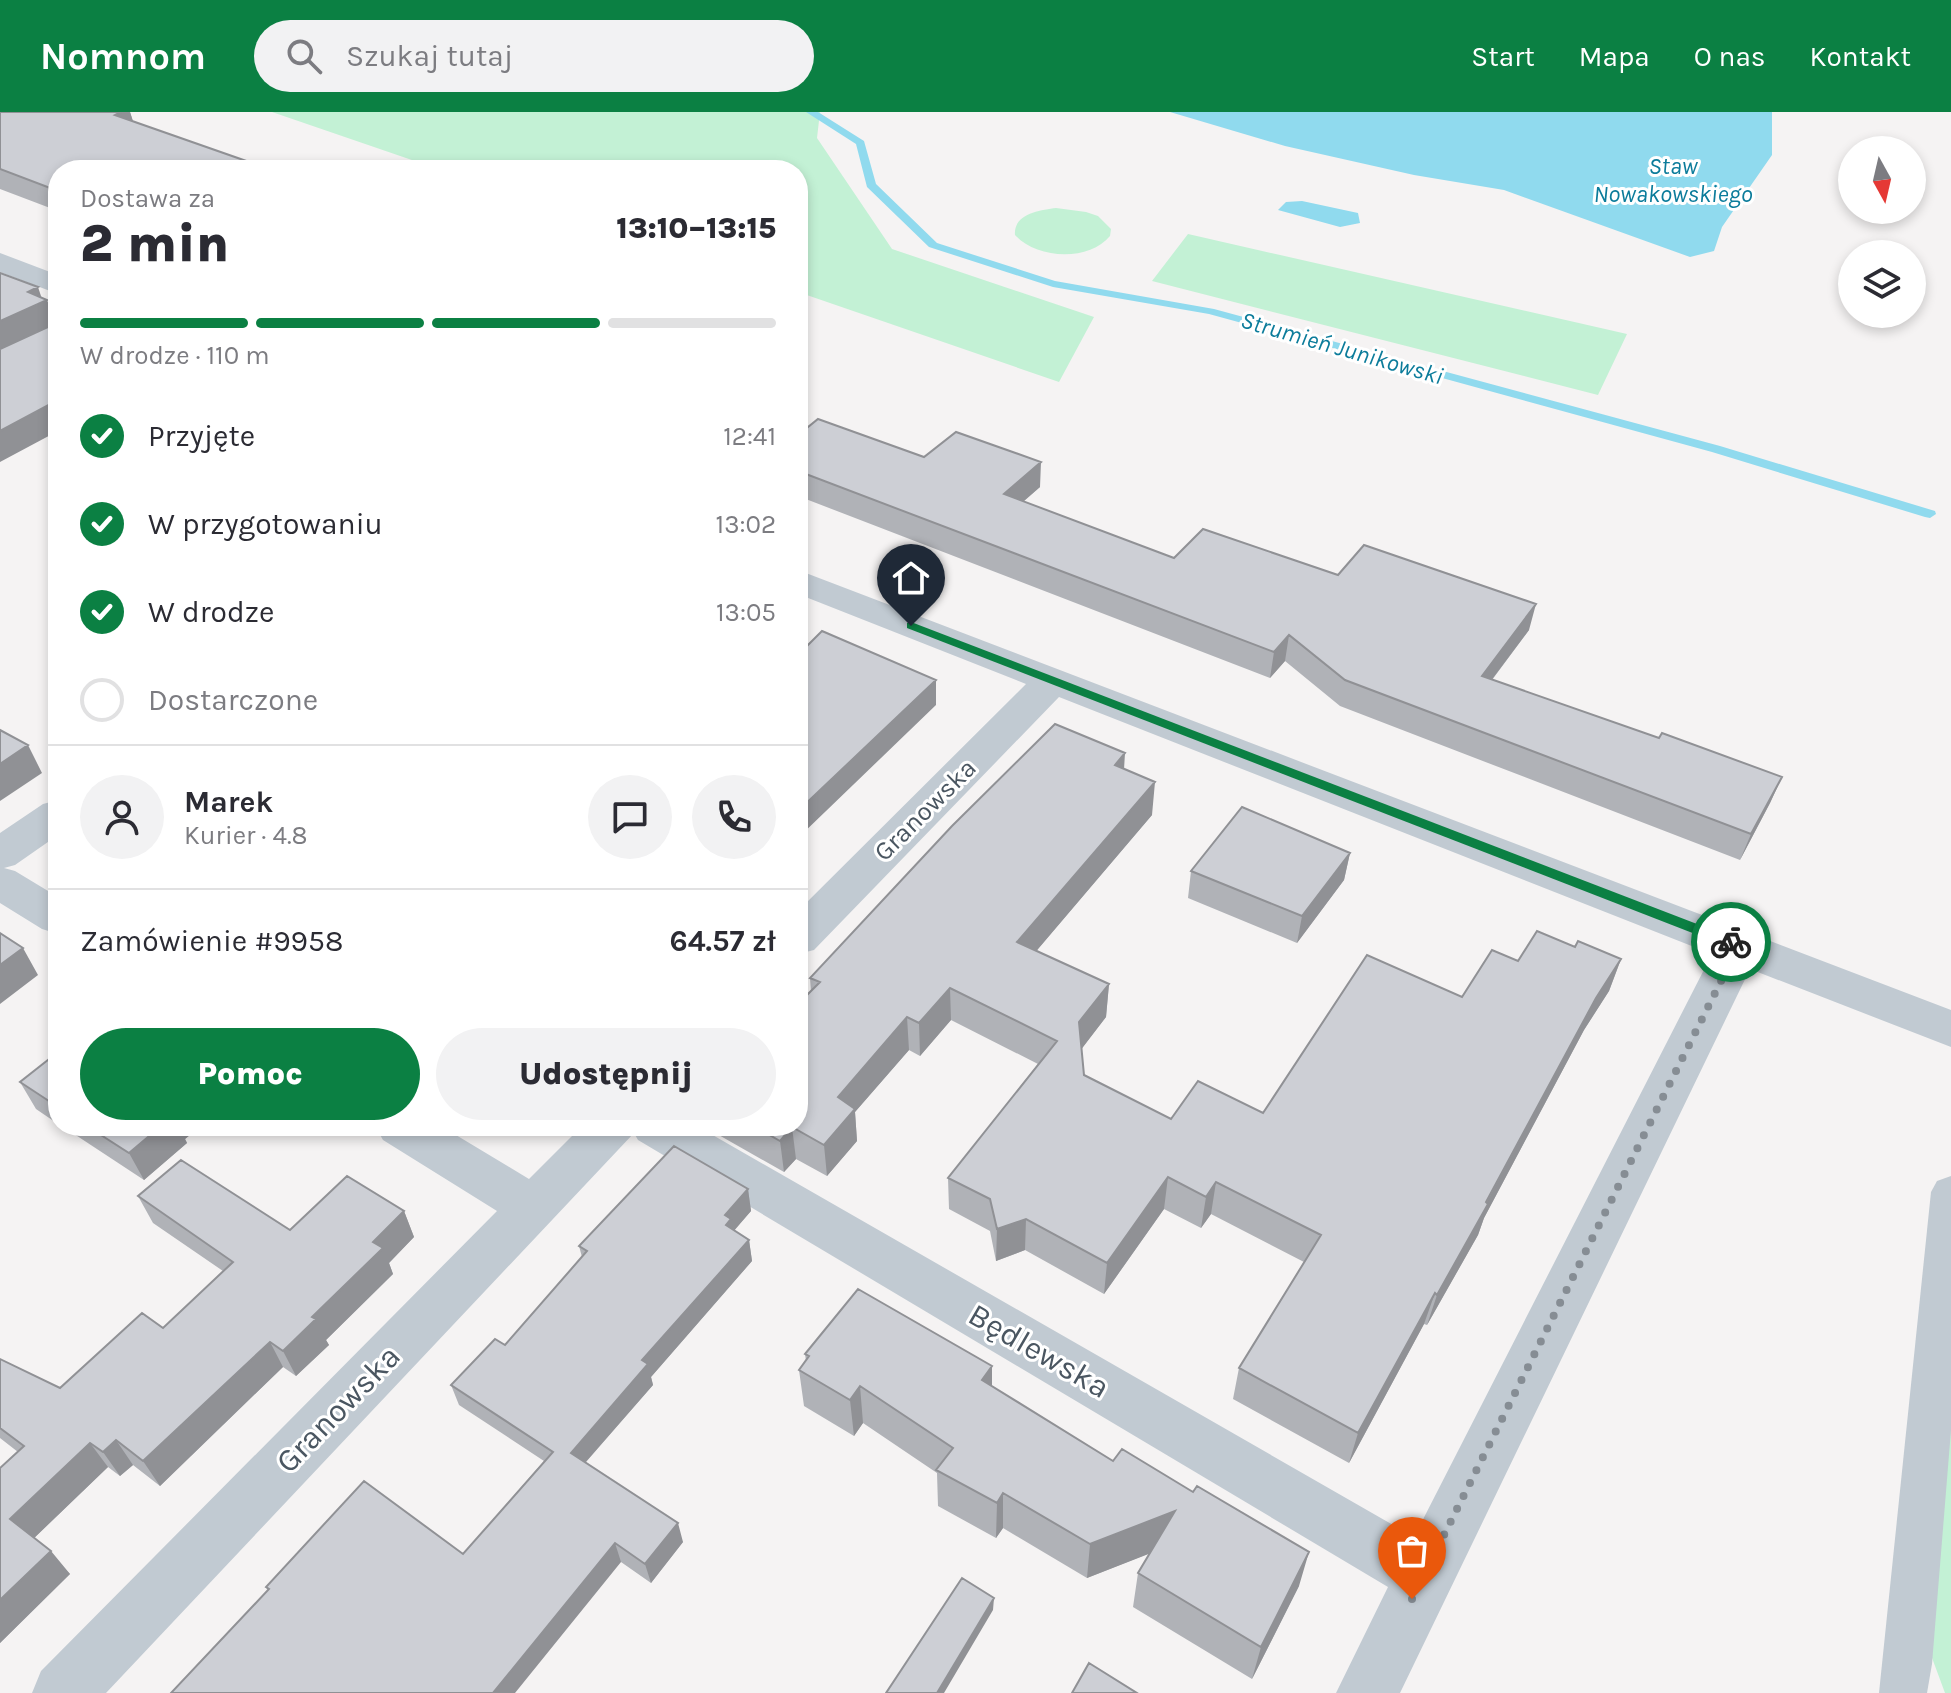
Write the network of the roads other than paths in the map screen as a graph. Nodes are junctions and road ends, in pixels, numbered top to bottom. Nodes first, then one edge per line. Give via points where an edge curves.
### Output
1 (0, 262) edge
2 (48, 281) edge
3 (808, 585) edge
4 (1052, 681) junction
5 (48, 821) edge
6 (0, 854) edge
7 (0, 882) edge
8 (48, 912) edge
9 (808, 928) edge
10 (1739, 945) junction
11 (1951, 1029) edge
12 (416, 1136) edge
13 (603, 1136) edge
14 (672, 1136) edge
15 (1951, 1192) edge
16 (533, 1207) junction
17 (1424, 1575) junction
18 (63, 1693) edge
19 (1367, 1693) edge
20 (1903, 1693) edge

1 - 2 street
3 - 4 street
4 - 9 street, Granowska
4 - 10 street
5 - 6 street
7 - 8 street
10 - 11 street
10 - 17 street
12 - 16 street
13 - 16 street, Granowska
14 - 17 street, Będlewska
15 - 20 lane
16 - 18 street, Granowska
17 - 19 street

